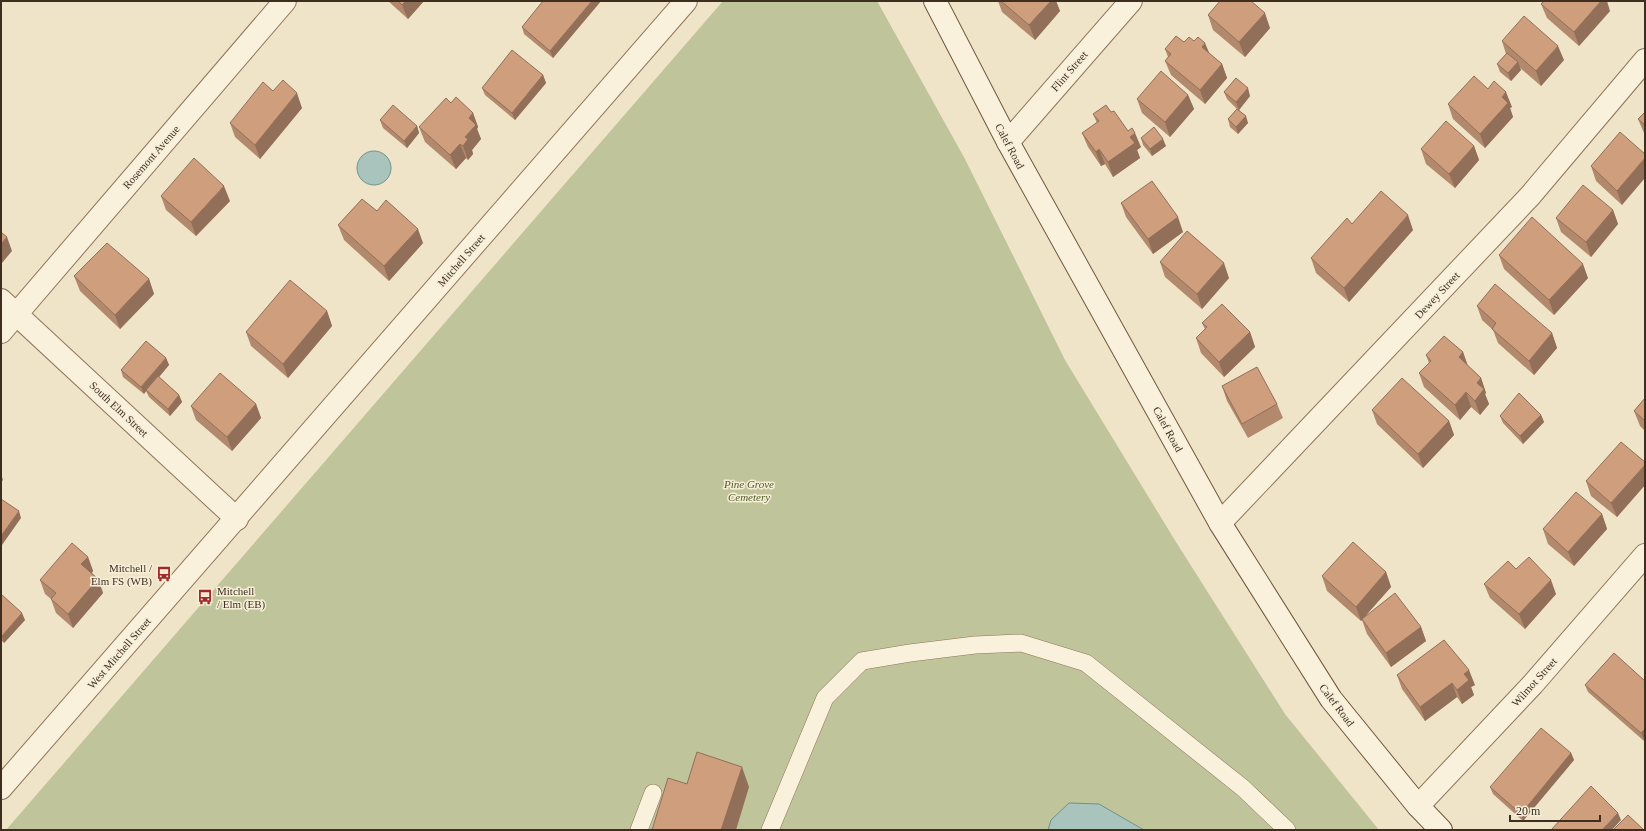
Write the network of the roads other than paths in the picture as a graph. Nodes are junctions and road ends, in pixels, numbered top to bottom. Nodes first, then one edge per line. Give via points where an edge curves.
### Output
1 (285, 1) edge
2 (686, 1) edge
3 (935, 1) edge
4 (1130, 1) edge
5 (1645, 60) edge
6 (1008, 142) junction
7 (9, 307) edge
8 (1, 332) edge
9 (237, 519) junction
10 (1220, 523) junction
11 (1645, 555) edge
12 (1, 788) edge
13 (653, 793) dead end
14 (1418, 806) junction
15 (639, 830) edge
16 (770, 830) edge
17 (1287, 830) edge
18 (1441, 830) edge

1 - 7 street, Rosemont Avenue
2 - 9 street, Mitchell Street
3 - 6 street, Calef Road
4 - 6 street, Flint Street
5 - 10 street, Dewey Street via 1530,196
6 - 10 street, Calef Road
7 - 8 street, Rosemont Avenue
7 - 9 street, South Elm Street
9 - 12 street, West Mitchell Street
10 - 14 street, Calef Road via 1331,699
11 - 14 street, Wilmot Street via 1533,684
13 - 15 lane
14 - 18 street, Calef Road
16 - 17 lane via 825,698 862,661 975,645 1020,643 1086,663 1243,788

